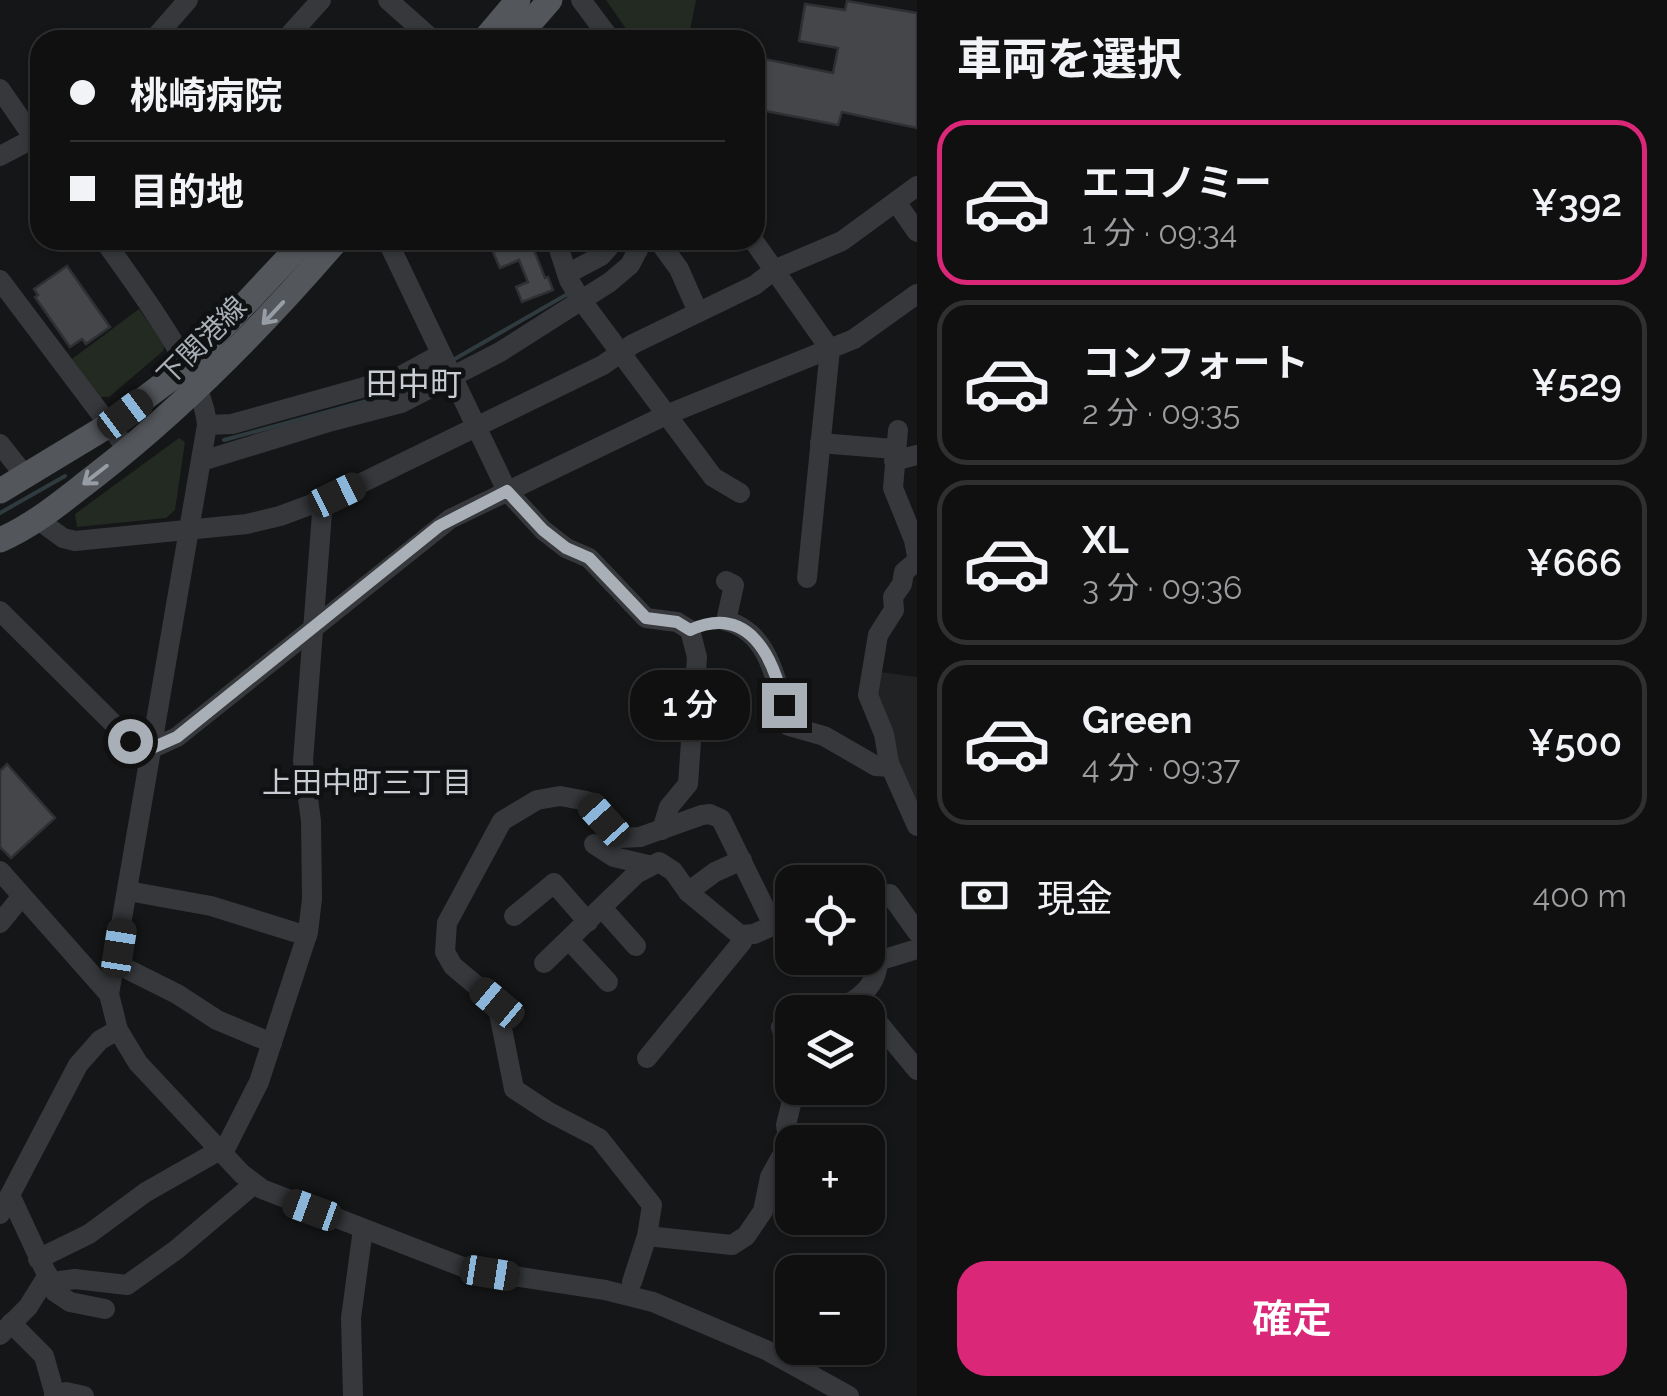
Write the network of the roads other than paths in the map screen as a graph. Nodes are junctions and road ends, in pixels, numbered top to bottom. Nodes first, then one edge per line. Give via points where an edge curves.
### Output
1 (188, 0) edge
2 (320, 0) edge
3 (388, 0) edge
4 (550, 0) edge
5 (581, 0) edge
6 (510, 3) edge
7 (162, 30) edge
8 (294, 30) edge
9 (422, 30) edge
10 (491, 30) edge
11 (524, 30) edge
12 (603, 30) edge
13 (0, 89) edge
14 (30, 129) edge
15 (30, 143) edge
16 (0, 156) edge
17 (917, 186) edge
18 (896, 202) junction
19 (917, 232) edge
20 (111, 250) edge
21 (297, 250) edge
22 (328, 250) edge
23 (392, 250) edge
24 (560, 250) edge
25 (606, 250) edge
26 (637, 250) edge
27 (665, 250) edge
28 (760, 250) edge
29 (774, 270) junction
30 (0, 280) edge
31 (574, 288) junction
32 (917, 294) edge
33 (698, 312) junction
34 (830, 349) junction
35 (620, 352) junction
36 (447, 366) junction
37 (191, 379) junction
38 (666, 415) junction
39 (109, 425) junction
40 (207, 426) junction
41 (476, 427) junction
42 (820, 443) junction
43 (0, 444) edge
44 (896, 447) junction
45 (128, 450) junction
46 (917, 455) edge
47 (202, 461) junction
48 (26, 477) junction
49 (0, 491) edge
50 (507, 491) junction
51 (740, 493) dead end
52 (319, 502) junction
53 (37, 519) junction
54 (191, 530) junction
55 (0, 540) edge
56 (917, 559) edge
57 (806, 578) dead end
58 (726, 581) dead end
59 (3, 620) edge
60 (726, 621) junction
61 (314, 628) junction
62 (690, 630) junction
63 (152, 748) junction
64 (890, 767) junction
65 (917, 826) edge
66 (662, 830) junction
67 (594, 844) dead end
68 (742, 860) junction
69 (648, 865) junction
70 (0, 871) edge
71 (128, 890) junction
72 (688, 892) junction
73 (890, 894) dead end
74 (22, 896) junction
75 (775, 909) edge
76 (514, 916) dead end
77 (596, 916) junction
78 (0, 922) edge
79 (775, 924) edge
80 (917, 932) edge
81 (744, 935) junction
82 (307, 936) junction
83 (569, 940) junction
84 (636, 946) dead end
85 (917, 949) edge
86 (885, 953) edge
87 (544, 963) dead end
88 (129, 970) dead end
89 (876, 975) edge
90 (608, 982) dead end
91 (110, 994) junction
92 (860, 995) edge
93 (118, 1030) junction
94 (885, 1031) edge
95 (272, 1043) junction
96 (647, 1058) dead end
97 (917, 1070) edge
98 (791, 1105) edge
99 (222, 1152) junction
100 (254, 1184) junction
101 (10, 1195) junction
102 (0, 1214) edge
103 (363, 1229) junction
104 (647, 1236) junction
105 (46, 1272) junction
106 (632, 1282) dead end
107 (106, 1309) dead end
108 (6, 1329) edge
109 (54, 1396) edge
110 (84, 1396) edge
111 (353, 1396) edge
112 (850, 1396) edge

1 - 7 street
2 - 8 street
3 - 9 street
4 - 11 main road
5 - 12 street
6 - 10 main road
13 - 14 street
15 - 16 street
17 - 18 street
18 - 19 street
18 - 29 street via 842,240
20 - 37 street
21 - 37 main road, 下関港線
22 -> 37 main road, 下関港線 via 273,314
23 - 36 street
24 - 31 street
25 - 31 street
26 - 31 street via 626,270
27 - 33 street
28 - 29 street
29 - 33 street
29 - 34 street
30 - 39 street
31 - 35 street
31 - 36 street
32 - 34 street via 862,335
33 - 35 street
34 - 38 street
34 - 42 street
35 - 38 street
35 - 41 street
36 - 40 street
36 - 41 street
36 - 47 street via 401,403
37 - 39 main road, 下関港線
37 - 40 street
37 - 45 main road, 下関港線
38 - 50 street
38 - 51 street via 712,477
39 - 45 street
39 - 48 main road, 下関港線
40 - 47 street
41 - 50 street
41 - 52 street
42 - 44 street
42 - 57 street
43 - 48 street
44 - 46 street
44 - 56 street via 893,488
45 -> 53 main road, 下関港線
47 - 54 street
48 - 49 main road, 下関港線
50 - 61 street via 439,526
50 - 62 street via 543,530 589,558 646,618
52 - 54 street via 247,524
52 - 61 street
53 - 54 street via 75,541
53 - 55 main road, 下関港線
54 - 63 street
56 - 64 street via 893,597 870,672 868,695
58 - 60 street via 734,584
59 - 63 street via 130,741
60 - 62 street
60 - 64 street via 746,630 766,656 789,726
61 - 63 street via 177,737
61 - 82 street via 303,761 311,840
62 - 66 street via 696,658 688,784 669,807
63 - 71 street
64 - 65 street
66 - 68 street via 710,814 721,820
66 - 104 street via 620,838 587,801 575,797 537,800 512,813 447,923 445,952 497,1003 514,1088 599,1138 652,1205
67 - 69 street
68 - 72 street
68 - 75 street
69 - 72 street via 666,865
69 - 77 street
70 - 74 street
71 - 82 street via 211,906
71 - 91 street
72 - 81 street
73 - 80 street
74 - 78 street
74 - 91 street
76 - 77 street via 554,883
77 - 83 street
77 - 84 street
79 - 81 street
81 - 96 street
82 - 95 street
83 - 87 street
83 - 90 street
85 - 86 street
88 - 95 street
89 - 92 street
91 - 93 street
93 - 99 street via 138,1062
93 - 101 street via 78,1064
94 - 97 street
95 - 99 street via 250,1106
98 - 104 street via 789,1143 770,1177 763,1212 746,1236 732,1245
99 - 100 street
99 - 105 street via 146,1192
100 - 103 street
100 - 105 street via 127,1286
101 - 102 street
101 - 105 street
103 - 111 street via 351,1318
103 - 112 street via 468,1270 653,1302 766,1350
104 - 106 street
105 - 107 street via 55,1292 70,1302
105 - 108 street via 28,1307
108 - 109 street via 44,1356
109 - 110 street

